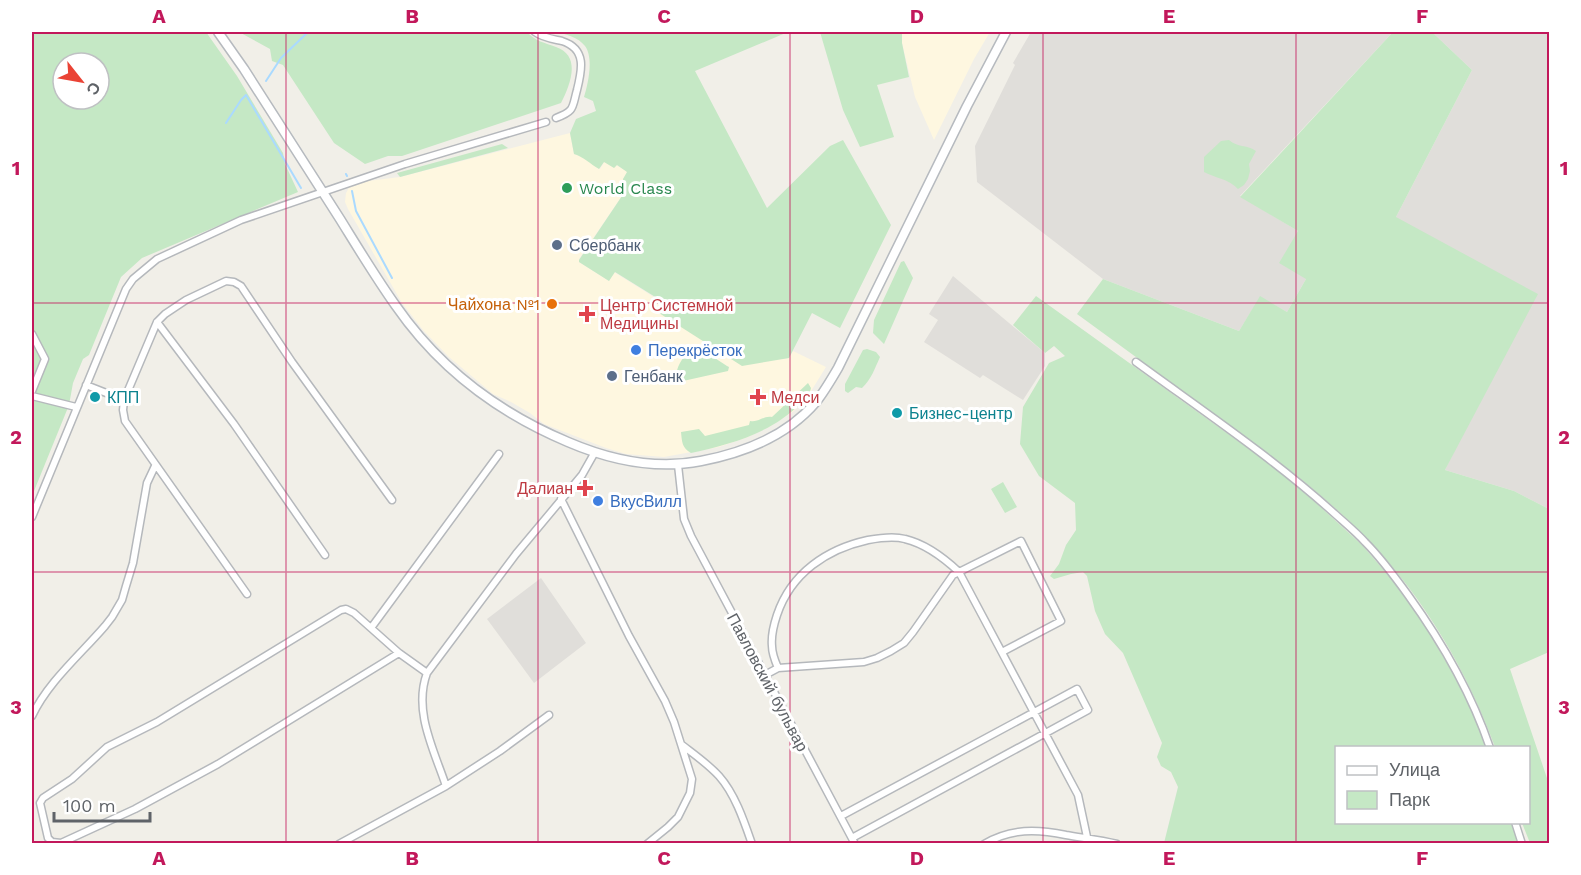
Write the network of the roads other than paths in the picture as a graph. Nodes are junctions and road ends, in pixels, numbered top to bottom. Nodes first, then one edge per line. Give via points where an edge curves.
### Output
1 (218, 32) edge
2 (535, 32) edge
3 (1006, 32) edge
4 (556, 118) dead end
5 (546, 122) dead end
6 (322, 192) junction
7 (157, 322) junction
8 (32, 334) edge
9 (1136, 362) dead end
10 (86, 385) junction
11 (32, 391) edge
12 (32, 396) edge
13 (124, 400) junction
14 (76, 407) junction
15 (595, 452) junction
16 (499, 454) dead end
17 (678, 465) junction
18 (155, 466) junction
19 (561, 499) junction
20 (392, 500) dead end
21 (32, 517) edge
22 (325, 555) dead end
23 (959, 572) junction
24 (247, 594) dead end
25 (371, 628) junction
26 (1002, 652) junction
27 (399, 653) junction
28 (778, 668) junction
29 (427, 673) junction
30 (765, 675) junction
31 (1034, 711) junction
32 (549, 715) dead end
33 (32, 716) edge
34 (1046, 733) junction
35 (682, 745) junction
36 (1490, 746) edge
37 (446, 786) junction
38 (841, 816) junction
39 (1516, 824) edge
40 (1086, 840) edge
41 (854, 841) edge
42 (339, 843) edge
43 (647, 843) edge
44 (752, 843) edge
45 (984, 843) edge
46 (1117, 843) edge
47 (1522, 843) edge

1 - 6 main road
2 - 4 street via 565,42 581,58 571,110
3 - 17 main road via 838,368 819,398 794,422 760,443 712,459
5 - 6 street
6 - 10 street via 241,220 157,259 126,289
6 - 15 main road via 396,307 433,351 503,409 544,432
7 - 13 street
7 - 20 street via 186,300 226,281 241,286
7 - 22 street
8 - 11 street via 45,359
9 - 36 street via 1272,460 1365,542 1425,618 1466,690
10 - 13 street
10 - 14 street
12 - 14 street
13 - 18 street via 125,421
14 - 21 street
15 - 17 main road via 640,463
15 - 19 street via 586,470
16 - 25 street
17 - 30 street, Павловский бульвар via 684,519 691,536
18 - 24 street
18 - 33 street via 147,483 133,563 122,600
19 - 29 street
19 - 35 street via 665,701
23 - 26 street
23 - 26 street via 1021,541 1061,621
23 - 28 street via 913,632 878,658
23 - 28 street via 922,544 902,538 851,544 815,562 791,586 781,604 772,645
25 - 27 street
25 - 27 street via 349,610 341,610 157,722 108,747 43,798 40,803 48,838 61,843 135,809 218,764
26 - 31 street
27 - 29 street
28 - 30 street
29 - 37 street via 421,704
30 - 38 street, Павловский бульвар
31 - 34 street
31 - 34 street via 1077,689 1088,710
31 - 38 street
32 - 37 street
34 - 40 street via 1078,795
34 - 41 street
35 - 43 street via 692,779 690,793 678,817
35 - 44 street via 721,778
37 - 42 street
38 - 41 street, Павловский бульвар
39 - 47 street
40 - 45 street via 1035,830
40 - 46 street

